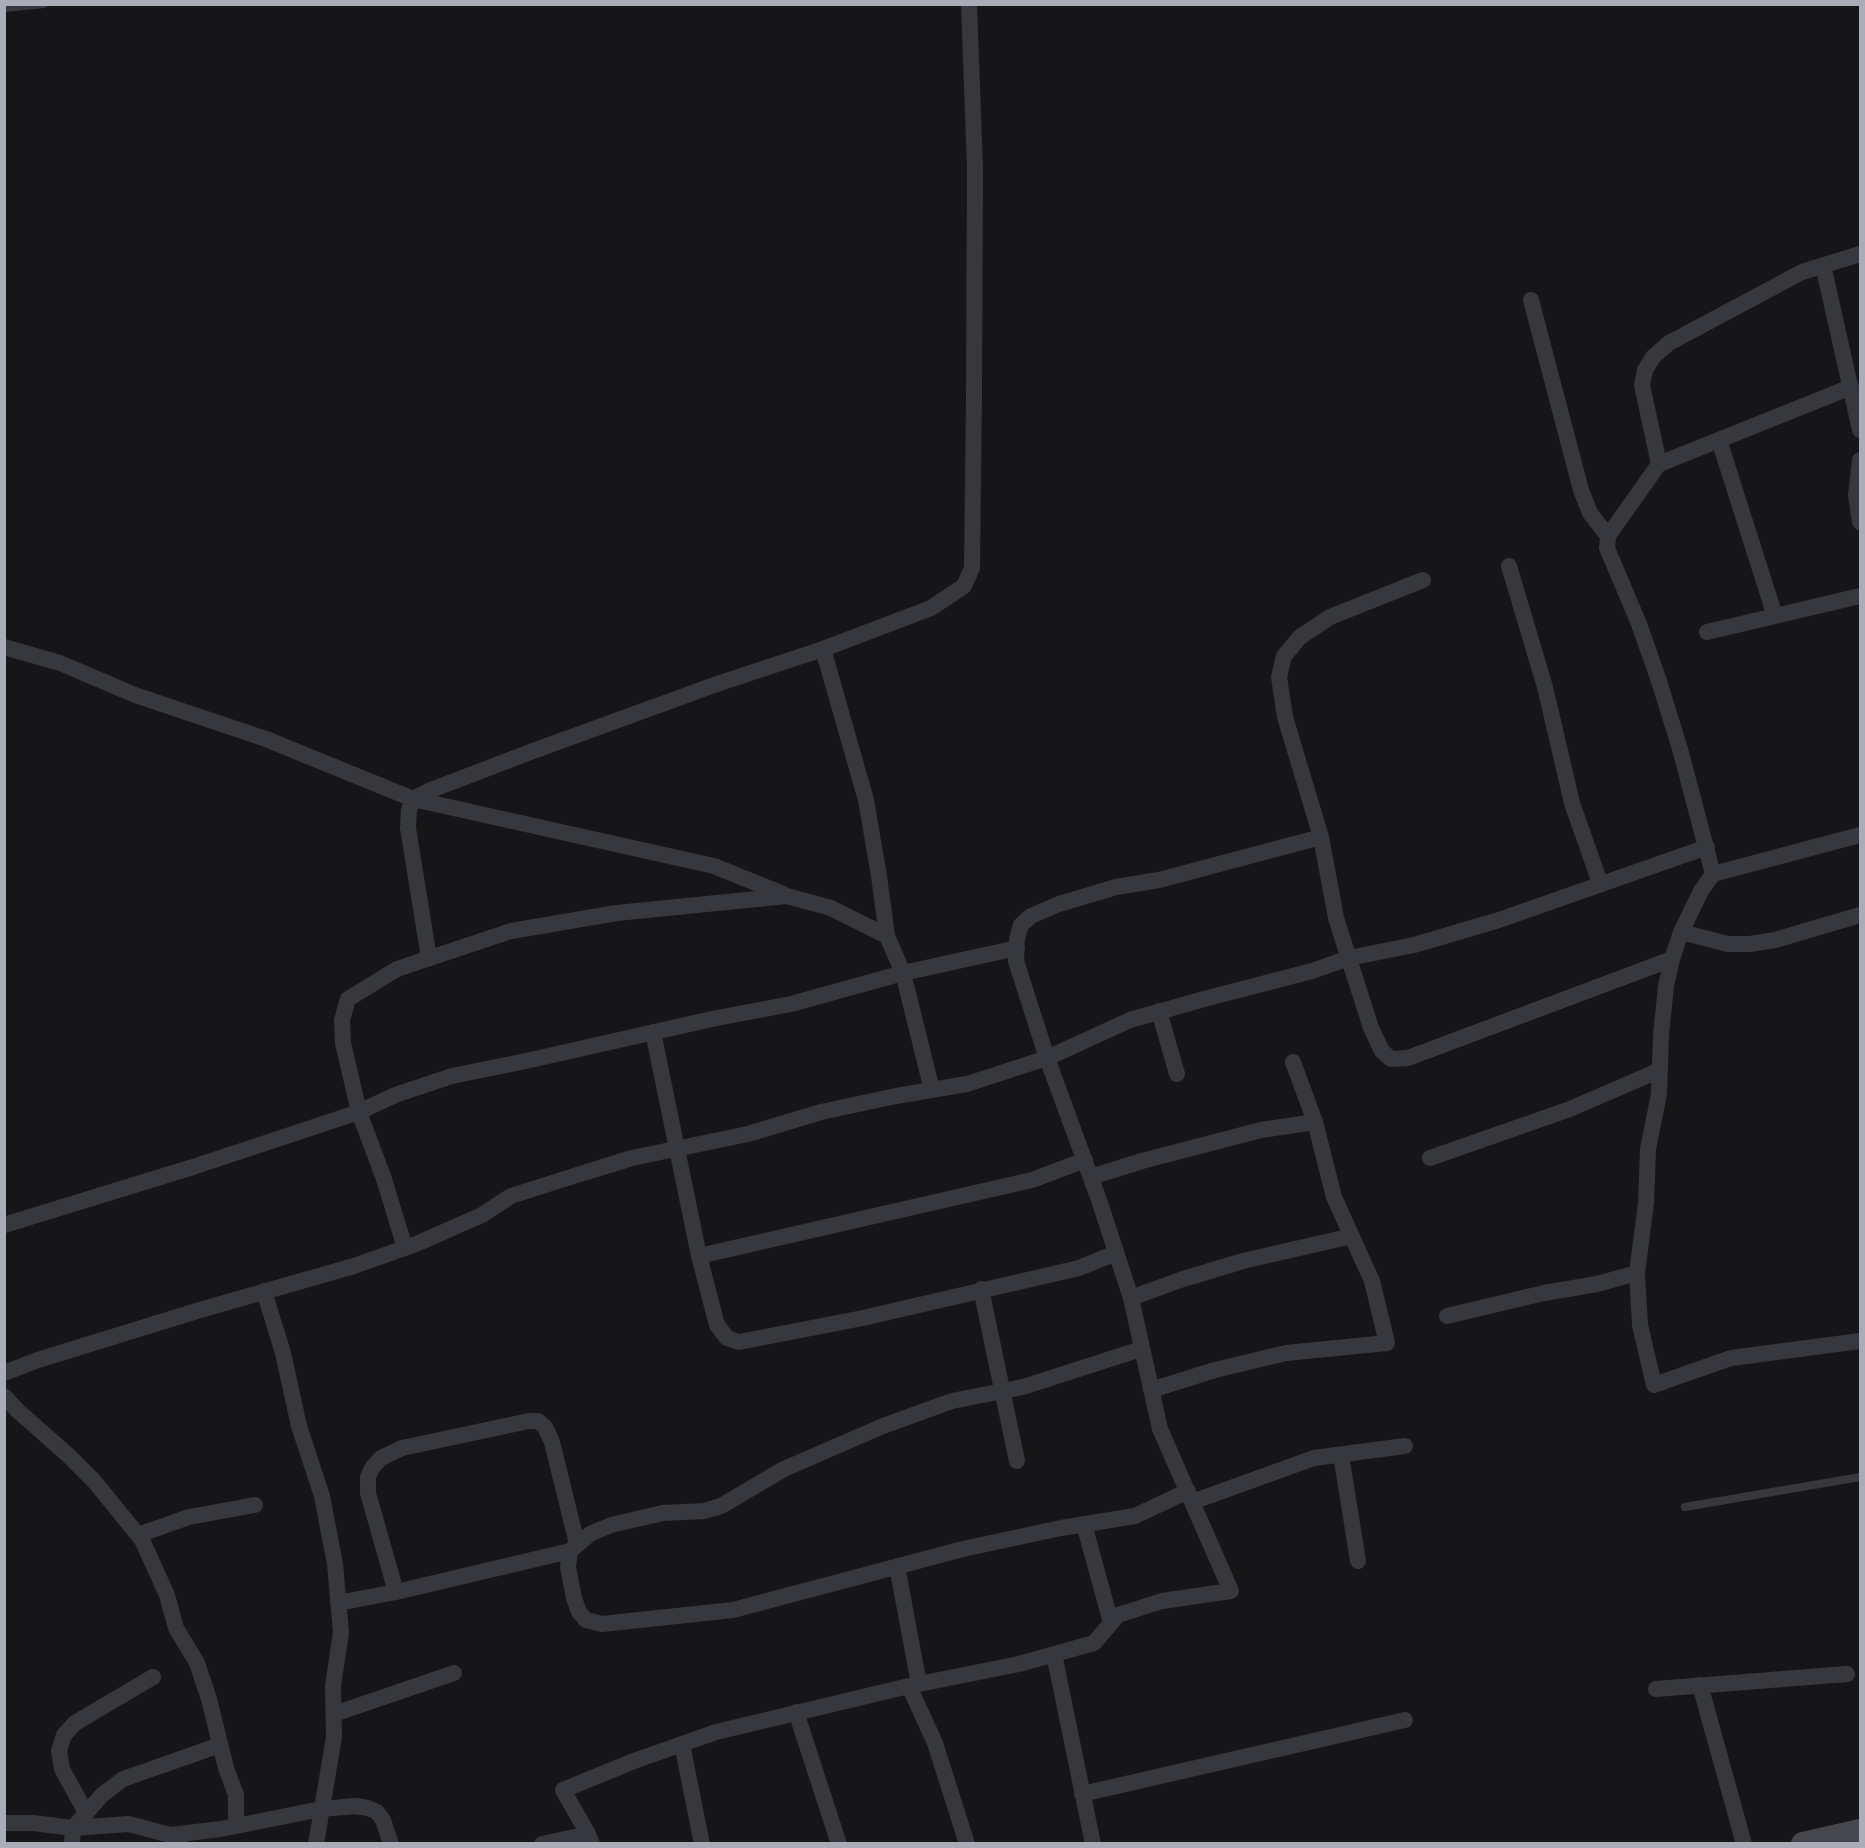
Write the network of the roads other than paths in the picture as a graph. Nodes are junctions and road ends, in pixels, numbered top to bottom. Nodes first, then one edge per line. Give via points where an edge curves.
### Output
1 (44, 4) edge
2 (969, 4) edge
3 (4, 8) edge
4 (1860, 254) edge
5 (1823, 265) junction
6 (1531, 300) dead end
7 (1851, 387) junction
8 (1860, 430) edge
9 (1719, 440) junction
10 (1860, 460) edge
11 (1659, 464) junction
12 (1860, 522) edge
13 (1608, 536) junction
14 (1509, 566) dead end
15 (1423, 580) dead end
16 (1860, 596) edge
17 (1775, 616) junction
18 (1707, 632) dead end
19 (4, 647) edge
20 (823, 649) junction
21 (413, 799) junction
22 (1860, 835) edge
23 (1321, 837) junction
24 (1707, 847) junction
25 (1713, 874) junction
26 (1600, 883) junction
27 (787, 896) junction
28 (1860, 915) edge
29 (1681, 932) junction
30 (887, 936) junction
31 (1017, 948) junction
32 (429, 958) junction
33 (1350, 958) junction
34 (1672, 959) junction
35 (903, 973) junction
36 (1160, 1011) junction
37 (653, 1032) junction
38 (1047, 1058) junction
39 (1293, 1062) dead end
40 (1660, 1070) junction
41 (1177, 1074) dead end
42 (932, 1089) junction
43 (359, 1112) junction
44 (1315, 1122) junction
45 (677, 1148) junction
46 (1430, 1158) dead end
47 (1085, 1160) junction
48 (1091, 1178) junction
49 (4, 1225) edge
50 (1352, 1236) junction
51 (405, 1248) junction
52 (1116, 1252) junction
53 (699, 1256) junction
54 (1636, 1273) junction
55 (981, 1289) junction
56 (264, 1291) junction
57 (1131, 1298) junction
58 (1447, 1316) dead end
59 (1860, 1341) edge
60 (1141, 1349) junction
61 (4, 1373) edge
62 (1151, 1390) junction
63 (1001, 1391) junction
64 (4, 1396) edge
65 (1405, 1446) dead end
66 (1341, 1455) junction
67 (1017, 1461) dead end
68 (1860, 1477) edge
69 (1190, 1497) junction
70 (255, 1505) dead end
71 (1685, 1507) dead end
72 (1084, 1524) junction
73 (138, 1535) junction
74 (574, 1548) junction
75 (1358, 1561) dead end
76 (897, 1566) junction
77 (396, 1592) junction
78 (338, 1603) junction
79 (1111, 1623) junction
80 (1054, 1654) junction
81 (454, 1673) dead end
82 (1847, 1674) dead end
83 (153, 1677) dead end
84 (914, 1685) junction
85 (1700, 1685) junction
86 (1656, 1689) dead end
87 (796, 1712) junction
88 (334, 1714) junction
89 (1405, 1720) dead end
90 (220, 1744) junction
91 (682, 1744) junction
92 (1082, 1794) junction
93 (321, 1809) junction
94 (86, 1813) junction
95 (4, 1823) edge
96 (236, 1826) junction
97 (1860, 1831) edge
98 (171, 1835) junction
99 (72, 1836) edge
100 (590, 1839) edge
101 (193, 1844) edge
102 (316, 1844) edge
103 (391, 1844) edge
104 (542, 1844) edge
105 (702, 1844) edge
106 (839, 1844) edge
107 (967, 1844) edge
108 (1093, 1844) edge
109 (1744, 1844) edge
110 (1803, 1844) edge

1 - 3 lane
2 - 20 street via 975,168 972,568 964,586 932,608
4 - 5 street
5 - 7 street
5 - 11 street via 1735,307 1669,343 1653,357 1642,385
6 - 13 street via 1581,490 1590,513
7 - 8 street
7 - 9 street
9 - 11 street
9 - 17 street
10 - 12 street via 1856,495
11 - 13 street
13 - 24 street via 1609,556 1659,681
14 - 26 street via 1545,687 1572,803
15 - 23 street via 1330,617 1300,637 1284,656 1279,677 1285,717
16 - 17 street
17 - 18 street
19 - 21 street via 60,663 135,695 266,739
20 - 21 street via 663,704
20 - 30 street via 866,800
21 - 27 street via 714,866
21 - 32 street via 408,828
22 - 25 street
23 - 31 street via 1059,904 1031,916 1021,926
23 - 33 street via 1336,918
24 - 25 street
24 - 26 street
25 - 29 street
26 - 33 street via 1498,920 1414,945
27 - 30 street via 831,908
27 - 32 street via 616,913 523,929
28 - 29 street via 1750,944 1728,944
29 - 34 street
30 - 35 street
31 - 35 street
31 - 38 street via 1016,961
32 - 43 street via 397,969 348,999 342,1020 343,1043
33 - 34 street via 1371,1028 1382,1051 1391,1059 1408,1058
33 - 36 street
34 - 40 street via 1666,986
35 - 37 street via 790,1005
35 - 42 street
36 - 38 street via 1130,1020
36 - 41 street
37 - 43 street via 452,1076
37 - 45 street
38 - 42 street via 967,1084
38 - 47 street
39 - 44 street
40 - 46 street via 1570,1109
40 - 54 street
42 - 45 street
43 - 49 street
43 - 51 street
44 - 48 street via 1230,1138
44 - 50 street via 1334,1197
45 - 51 street via 511,1196 482,1215
45 - 53 street
47 - 48 street
47 - 53 street via 1032,1180
48 - 52 street
50 - 57 street via 1242,1261
50 - 62 street via 1372,1281 1388,1343 1286,1353
51 - 56 street
52 - 55 street via 1079,1268
52 - 57 street
53 - 55 street via 717,1325 727,1338 739,1342
54 - 58 street
54 - 59 street via 1640,1325 1654,1385 1731,1358
55 - 63 street
56 - 61 street
56 - 78 street via 299,1426 322,1496
57 - 60 street
60 - 62 street
60 - 63 street
62 - 69 street via 1160,1429
63 - 67 street
63 - 74 street via 952,1401 883,1426 784,1469 721,1506 611,1525 590,1534
64 - 73 street via 94,1481
65 - 66 street
66 - 69 street via 1314,1458
66 - 75 street
68 - 71 lane
69 - 72 street via 1135,1516
69 - 79 street via 1231,1592 1162,1601 1118,1616
70 - 73 street via 189,1517
72 - 76 street
72 - 79 street
73 - 90 street via 167,1595 176,1628 197,1663
74 - 76 street via 568,1567 579,1612 586,1620 602,1624 733,1610
74 - 77 street
74 - 77 street via 552,1442 538,1421 402,1448 381,1458 368,1477 368,1493
76 - 84 street
77 - 78 street
78 - 88 street via 341,1632 333,1686
79 - 80 street via 1095,1643
80 - 84 street
80 - 92 street
81 - 88 street
82 - 85 street
83 - 94 street via 75,1723 64,1735 59,1751 62,1769
84 - 87 street
84 - 107 street
85 - 86 street
85 - 109 street
87 - 91 street
87 - 106 street
88 - 93 street via 334,1737
89 - 92 street
90 - 94 street via 123,1779
90 - 96 street via 236,1795
91 - 100 street via 562,1790
91 - 105 street
92 - 108 street
93 - 96 street
93 - 102 street
93 - 103 street via 369,1808 383,1820
94 - 99 street
95 - 99 street via 33,1823
96 - 98 street
97 - 110 street
98 - 99 street via 129,1824
98 - 101 street
100 - 104 street

